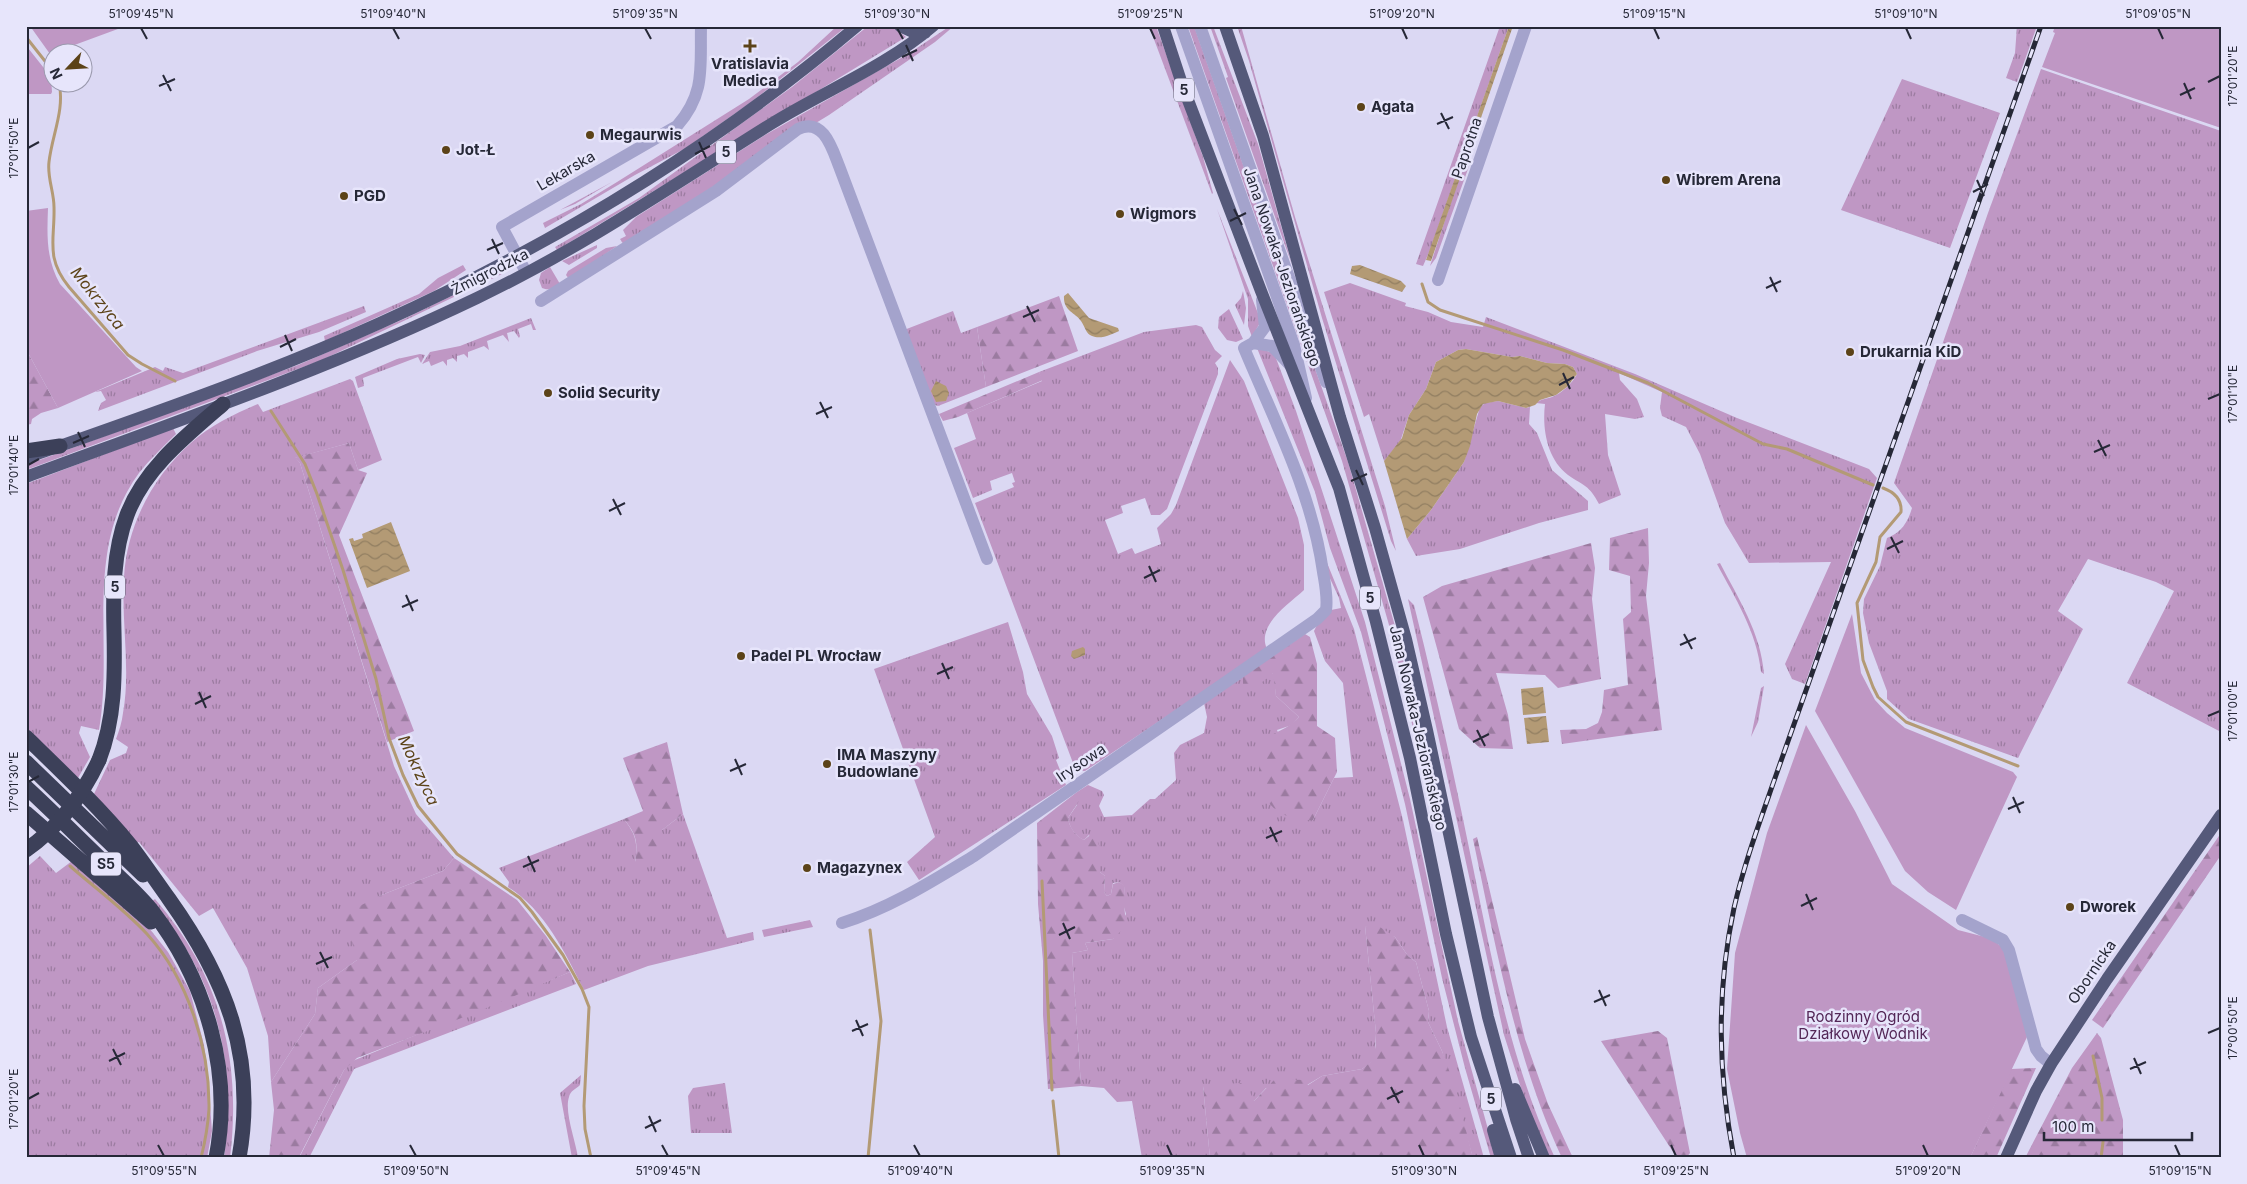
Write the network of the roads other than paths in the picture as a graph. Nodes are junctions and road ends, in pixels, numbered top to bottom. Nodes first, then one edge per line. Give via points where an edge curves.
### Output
1 (701, 26) edge
2 (857, 26) edge
3 (900, 26) edge
4 (1163, 26) edge
5 (1181, 26) edge
6 (1200, 26) edge
7 (1225, 26) edge
8 (1526, 26) edge
9 (929, 30) edge
10 (518, 255) junction
11 (526, 272) junction
12 (1438, 280) dead end
13 (1260, 291) junction
14 (541, 301) dead end
15 (1253, 343) junction
16 (1291, 366) junction
17 (224, 404) junction
18 (1308, 406) junction
19 (1340, 417) junction
20 (60, 446) junction
21 (26, 451) edge
22 (26, 458) edge
23 (26, 477) edge
24 (987, 559) dead end
25 (26, 737) edge
26 (26, 762) edge
27 (26, 787) edge
28 (26, 812) edge
29 (2221, 814) edge
30 (26, 850) edge
31 (169, 900) junction
32 (1962, 920) dead end
33 (842, 922) dead end
34 (176, 949) junction
35 (1472, 1040) junction
36 (1495, 1048) junction
37 (2051, 1064) junction
38 (216, 1158) edge
39 (239, 1158) edge
40 (1501, 1158) edge
41 (1511, 1158) edge
42 (1530, 1158) edge
43 (1544, 1158) edge
44 (2006, 1158) edge

1 - 10 street, Lekarska via 698,94 689,112 677,126 502,227
2 - 10 main road, Żmigrodzka / 5 via 768,98 676,161
3 - 9 main road via 913,32
4 - 13 main road, 5
5 - 18 street, Jana Nowaka-Jeziorańskiego via 1294,345
6 - 19 street, Jana Nowaka-Jeziorańskiego via 1316,358
7 - 19 main road, 5 via 1263,136
8 - 12 street, Paprotna
9 - 11 main road, Żmigrodzka / 5 via 776,120 618,220
10 - 11 street, Lekarska
10 - 20 main road, Żmigrodzka / 5 via 429,300 317,350
11 - 17 main road, Żmigrodzka / 5 via 479,298 372,346
13 - 15 street via 1265,327
13 - 16 main road, 5
14 - 24 street via 716,191 798,129 816,127 825,136 839,166
15 - 16 street via 1272,346
15 - 33 street, Irysowa via 1244,348 1311,516 1322,562 1326,610 974,856 915,891 869,914
16 - 18 main road, 5
17 - 23 main road, Żmigrodzka
17 - 30 highway, 5, bridge via 162,461 139,491 127,515 117,551 113,604 115,657 109,728 99,760 71,808 50,832
18 - 35 main road, Jana Nowaka-Jeziorańskiego / 5 via 1339,488 1376,622 1410,758 1446,934
19 - 36 main road, Jana Nowaka-Jeziorańskiego / 5 via 1406,639
20 - 21 highway, 5
20 - 22 main road, Żmigrodzka
25 - 31 highway via 115,827
26 - 31 highway, S5
27 - 34 highway, S5 via 140,898 159,920
28 - 34 highway via 146,917
29 - 37 main road, Obornicka
31 - 39 highway via 210,962 231,1014 243,1085
32 - 37 street via 2003,940 2010,950 2036,1049
34 - 38 highway via 205,1007 219,1064 221,1118
35 - 40 main road
35 - 41 main road, Jana Nowaka-Jeziorańskiego / 5
36 - 42 main road, Jana Nowaka-Jeziorańskiego / 5
36 - 43 main road
37 - 44 main road, Obornicka

